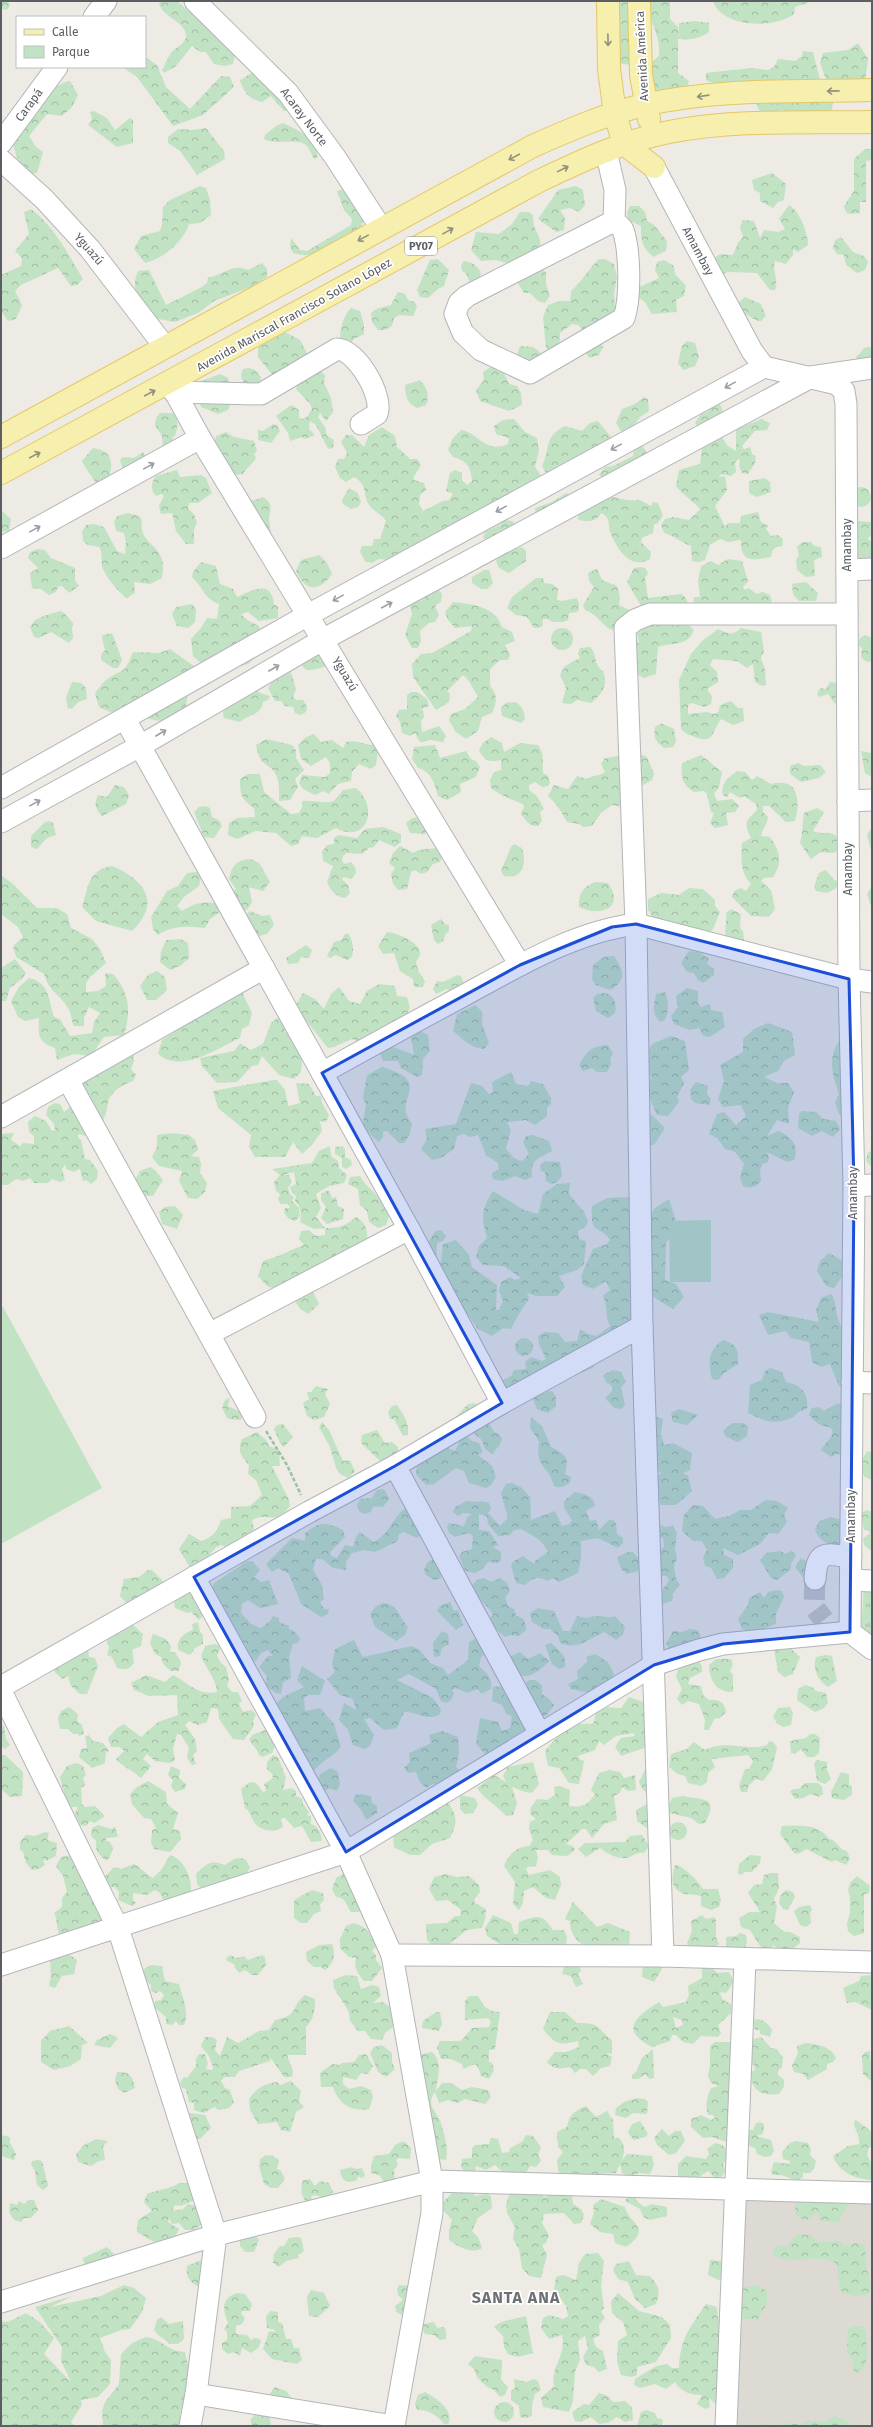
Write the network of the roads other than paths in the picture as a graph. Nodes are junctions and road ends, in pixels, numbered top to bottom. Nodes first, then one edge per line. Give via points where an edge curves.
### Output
1 (106, 1) edge
2 (195, 1) edge
3 (608, 1) edge
4 (639, 1) edge
5 (95, 16) edge
6 (56, 68) edge
7 (872, 90) edge
8 (645, 105) junction
9 (615, 114) junction
10 (872, 122) edge
11 (654, 136) junction
12 (1, 143) edge
13 (615, 148) junction
14 (1, 160) edge
15 (654, 167) junction
16 (614, 221) junction
17 (382, 228) junction
18 (165, 347) junction
19 (764, 367) junction
20 (872, 368) edge
21 (811, 377) junction
22 (172, 387) junction
23 (361, 424) dead end
24 (1, 437) edge
25 (200, 438) junction
26 (1, 473) edge
27 (1, 548) edge
28 (872, 569) edge
29 (848, 570) junction
30 (847, 614) junction
31 (308, 615) junction
32 (324, 639) junction
33 (125, 719) junction
34 (140, 746) junction
35 (1, 788) edge
36 (872, 800) edge
37 (848, 801) junction
38 (1, 822) edge
39 (636, 924) junction
40 (520, 965) junction
41 (264, 968) junction
42 (849, 979) junction
43 (872, 982) edge
44 (322, 1073) junction
45 (68, 1080) junction
46 (1, 1117) edge
47 (863, 1185) edge
48 (409, 1229) junction
49 (642, 1326) junction
50 (209, 1334) junction
51 (862, 1382) edge
52 (502, 1403) junction
53 (255, 1417) road end
54 (395, 1466) junction
55 (851, 1556) junction
56 (194, 1577) junction
57 (815, 1579) tunnel mouth
58 (851, 1580) junction
59 (872, 1581) edge
60 (838, 1628) junction
61 (872, 1649) edge
62 (654, 1665) junction
63 (1, 1687) edge
64 (1, 1691) edge
65 (540, 1734) junction
66 (346, 1852) junction
67 (118, 1928) junction
68 (392, 1955) junction
69 (663, 1956) junction
70 (745, 1960) junction
71 (872, 1962) edge
72 (1, 1965) edge
73 (432, 2181) junction
74 (737, 2188) junction
75 (872, 2193) edge
76 (216, 2235) junction
77 (1, 2302) edge
78 (196, 2394) junction
79 (190, 2426) edge
80 (726, 2426) edge

1 - 5 street
2 - 17 street, Acaray Norte via 288,93
3 -> 9 main road via 609,69
4 - 8 main road, Avenida América via 641,75
6 - 12 street, Carapá
7 -> 8 main road via 716,94
8 - 9 main road
8 - 11 main road, Avenida América
9 - 13 main road
9 -> 17 main road via 533,146
10 - 11 main road, Avenida Mariscal Francisco Solano López / PY07 via 724,126
11 - 13 main road, Avenida Mariscal Francisco Solano López / PY07
11 - 15 main road, Avenida América
13 - 15 main road
13 - 16 street
22 -> 13 main road, Avenida Mariscal Francisco Solano López / PY07 via 539,181
14 - 18 street, Yguazú via 44,199 90,249
15 - 19 street, Amambay via 752,352
16 - 16 street via 466,296 459,303 455,314 463,333 481,350 530,373 624,318 628,298 627,257 623,229
17 -> 18 main road
18 - 24 main road
19 - 21 street, Amambay
19 -> 31 street
20 - 21 street
21 - 29 street, Amambay via 837,384 844,391
32 -> 21 street
22 - 23 street via 262,394 337,349 343,349 354,357 378,396 380,405 377,414
22 - 25 street, Yguazú
26 -> 22 main road, Avenida Mariscal Francisco Solano López / PY07
27 -> 25 street
25 - 31 street, Yguazú
28 - 29 street
29 - 30 street, Amambay
30 - 37 street, Amambay
30 - 39 street via 650,614 624,628
31 - 32 street, Yguazú
31 - 33 street
34 -> 32 street
32 - 40 street, Yguazú
33 - 34 street
33 - 35 street
38 -> 34 street
34 - 41 street
36 - 37 street
37 - 42 street, Amambay
39 - 40 street via 591,933
39 - 42 street
39 - 49 street
40 - 44 street
41 - 44 street
41 - 45 street
42 - 43 street
42 - 47 street, Amambay
44 - 48 street
45 - 46 street
45 - 50 street
47 - 51 street, Amambay
48 - 50 street
48 - 52 street
49 - 52 street
49 - 62 street
50 - 53 street
51 - 55 street, Amambay
52 - 54 street
54 - 56 street
54 - 65 street
55 - 57 street via 825,1554 820,1557
55 - 58 street, Amambay
56 - 63 street
56 - 66 street
58 - 59 street
58 - 60 street, Amambay
60 - 61 street
60 - 62 street via 723,1644
62 - 65 street
62 - 69 street
64 - 67 street
65 - 66 street
66 - 67 street
66 - 68 street
67 - 72 street
67 - 76 street
68 - 69 street
68 - 73 street
69 - 70 street
70 - 71 street
70 - 74 street
73 - 74 street
73 - 76 street
73 - 78 street via 432,2213 394,2426
74 - 75 street
74 - 80 street
76 - 77 street
76 - 78 street
78 - 79 street

